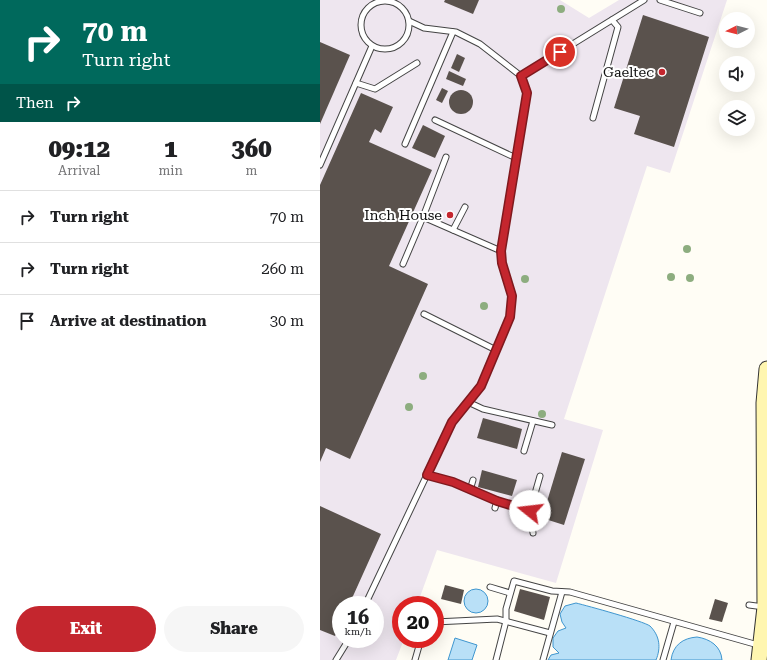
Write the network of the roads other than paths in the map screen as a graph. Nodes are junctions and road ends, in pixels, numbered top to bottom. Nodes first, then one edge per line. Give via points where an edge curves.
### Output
1 (390, 0) edge
2 (644, 0) edge
3 (660, 0) edge
4 (375, 1) edge
5 (700, 14) dead end
6 (612, 20) junction
7 (409, 21) junction
8 (453, 32) junction
9 (372, 46) junction
10 (417, 64) dead end
11 (521, 76) junction
12 (356, 83) junction
13 (593, 118) dead end
14 (435, 120) dead end
15 (405, 144) dead end
16 (446, 157) dead end
17 (516, 158) junction
18 (320, 165) edge
19 (465, 207) dead end
20 (422, 217) junction
21 (453, 230) junction
22 (501, 251) junction
23 (403, 264) dead end
24 (424, 314) dead end
25 (496, 350) junction
26 (767, 369) edge
27 (468, 402) junction
28 (534, 420) junction
29 (552, 425) dead end
30 (524, 451) dead end
31 (427, 475) junction
32 (540, 476) dead end
33 (474, 480) dead end
34 (470, 490) junction
35 (497, 501) junction
36 (495, 508) dead end
37 (530, 511) junction
38 (533, 533) dead end
39 (490, 587) dead end
40 (562, 592) junction
41 (510, 593) junction
42 (369, 596) edge
43 (749, 605) dead end
44 (765, 607) junction
45 (444, 622) edge
46 (506, 622) junction
47 (674, 622) junction
48 (550, 633) junction
49 (343, 648) edge
50 (418, 648) edge
51 (760, 653) edge
52 (336, 660) edge
53 (415, 660) edge
54 (496, 660) edge
55 (543, 660) edge
56 (663, 660) edge

1 - 4 lane
1 - 7 lane via 403,8
2 - 6 lane
3 - 5 lane
4 - 9 lane via 364,12 360,26 362,34
6 - 11 lane
6 - 13 lane via 618,27
7 - 8 lane via 424,28
7 - 9 lane via 407,36 395,47 387,49
8 - 11 lane via 480,44
8 - 15 lane
9 - 12 lane
10 - 12 lane via 375,89
11 - 17 lane via 527,93
12 - 18 lane
14 - 17 lane
16 - 20 lane
17 - 22 lane
19 - 21 lane
20 - 21 lane
20 - 23 lane
21 - 22 lane
22 - 25 lane via 512,296 510,317
24 - 25 lane
25 - 27 lane via 481,386
26 - 44 street via 764,403
27 - 28 lane via 483,409
27 - 31 lane via 452,422
28 - 29 lane
28 - 30 lane
31 - 34 lane
31 - 42 lane
32 - 37 lane
33 - 34 lane
34 - 35 lane
35 - 36 lane
35 - 37 lane
37 - 38 lane
39 - 41 lane
40 - 41 lane via 514,581
40 - 47 lane
40 - 48 lane
41 - 46 lane
43 - 44 lane
44 - 51 street
45 - 46 lane via 497,619
46 - 48 lane
46 - 54 lane
47 - 51 lane
47 - 56 lane
48 - 55 lane
49 - 52 lane
50 - 53 lane

